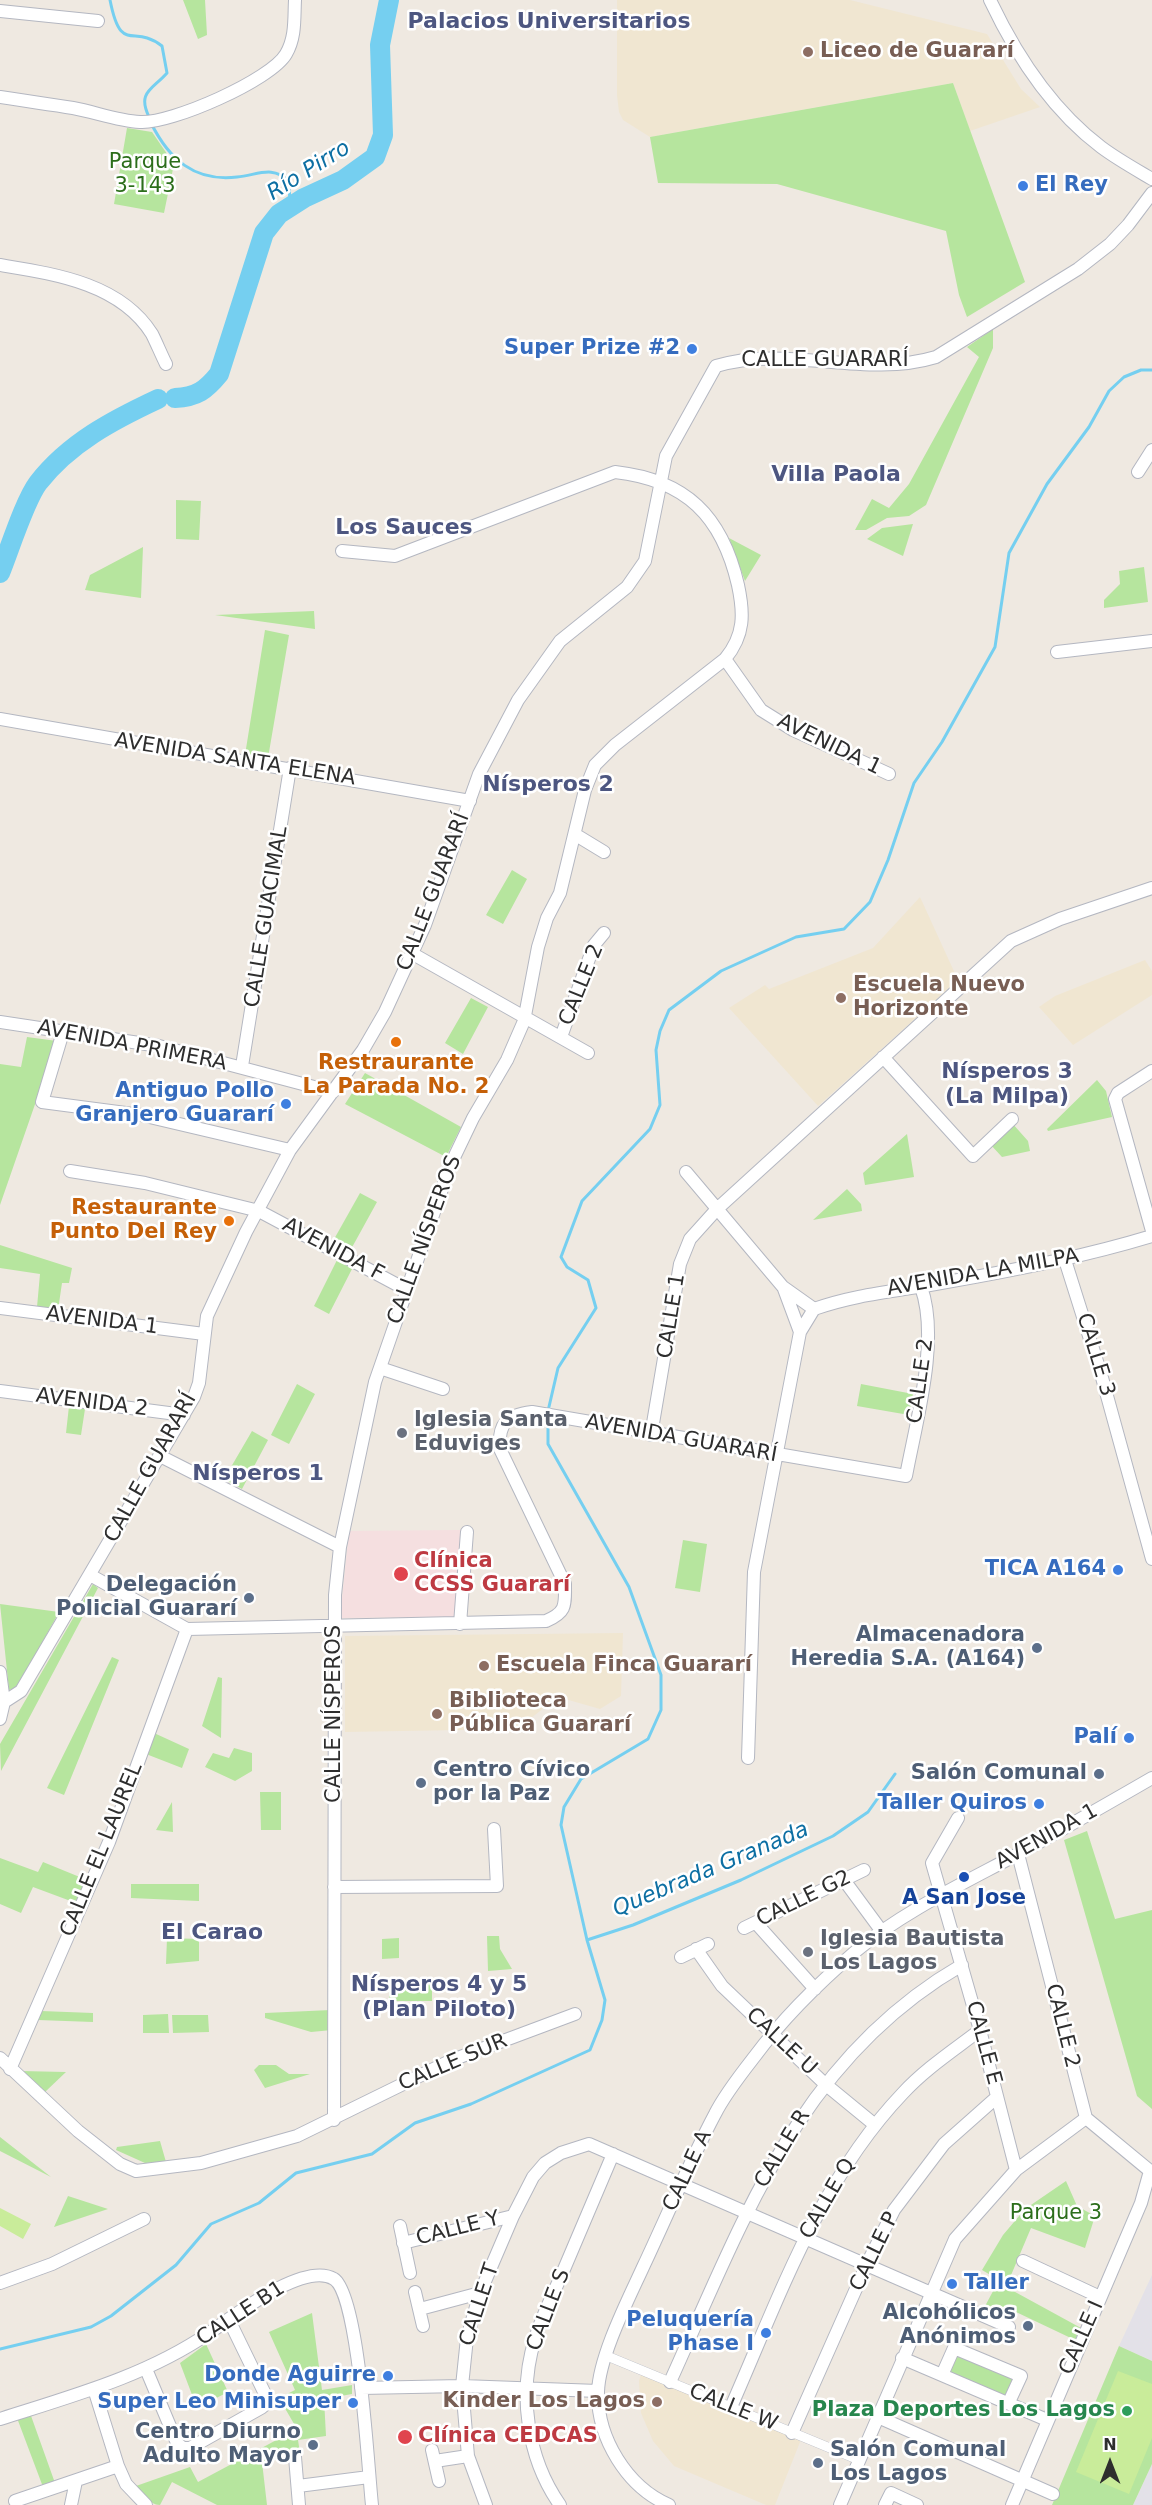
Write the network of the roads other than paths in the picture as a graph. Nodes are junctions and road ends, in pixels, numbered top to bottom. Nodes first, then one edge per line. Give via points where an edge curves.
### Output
1 (295, 0) edge
2 (990, 0) edge
3 (6, 8) edge
4 (98, 21) dead end
5 (0, 97) edge
6 (1152, 179) edge
7 (1152, 193) edge
8 (0, 265) edge
9 (166, 364) dead end
10 (1152, 450) edge
11 (1138, 472) dead end
12 (659, 480) junction
13 (342, 551) dead end
14 (1152, 641) edge
15 (1057, 652) dead end
16 (725, 659) junction
17 (0, 719) edge
18 (290, 768) junction
19 (889, 774) dead end
20 (470, 801) junction
21 (576, 835) junction
22 (604, 852) dead end
23 (1152, 888) edge
24 (604, 933) dead end
25 (413, 954) junction
26 (524, 1016) junction
27 (0, 1022) edge
28 (63, 1032) junction
29 (561, 1037) junction
30 (588, 1053) dead end
31 (884, 1057) junction
32 (242, 1066) junction
33 (1152, 1071) edge
34 (333, 1092) junction
35 (1012, 1119) dead end
36 (290, 1150) junction
37 (70, 1171) dead end
38 (686, 1172) dead end
39 (717, 1209) junction
40 (259, 1210) junction
41 (1152, 1231) edge
42 (1152, 1236) edge
43 (1065, 1260) junction
44 (783, 1287) junction
45 (921, 1287) junction
46 (407, 1290) junction
47 (0, 1308) edge
48 (814, 1309) junction
49 (801, 1332) junction
50 (204, 1334) junction
51 (380, 1368) junction
52 (443, 1389) dead end
53 (0, 1391) edge
54 (184, 1415) junction
55 (651, 1434) junction
56 (160, 1456) junction
57 (778, 1456) junction
58 (906, 1476) joint
59 (467, 1532) dead end
60 (340, 1547) junction
61 (1152, 1559) edge
62 (90, 1575) junction
63 (460, 1624) junction
64 (335, 1626) junction
65 (187, 1629) junction
66 (0, 1672) edge
67 (4, 1702) junction
68 (0, 1719) edge
69 (748, 1758) dead end
70 (1152, 1778) edge
71 (958, 1818) dead end
72 (494, 1829) dead end
73 (1018, 1854) junction
74 (864, 1870) dead end
75 (844, 1880) junction
76 (334, 1887) junction
77 (940, 1894) junction
78 (756, 1923) junction
79 (744, 1928) dead end
80 (883, 1933) junction
81 (681, 1957) dead end
82 (962, 1965) junction
83 (815, 1989) junction
84 (575, 2014) dead end
85 (980, 2030) junction
86 (772, 2034) junction
87 (0, 2058) edge
88 (10, 2069) junction
89 (825, 2084) junction
90 (997, 2097) junction
91 (1086, 2118) junction
92 (334, 2120) junction
93 (875, 2125) junction
94 (613, 2154) junction
95 (1016, 2170) junction
96 (682, 2184) junction
97 (747, 2212) junction
98 (513, 2216) junction
99 (144, 2219) dead end
100 (400, 2226) dead end
101 (806, 2237) junction
102 (404, 2243) junction
103 (1023, 2261) dead end
104 (867, 2264) junction
105 (410, 2273) dead end
106 (0, 2283) edge
107 (932, 2291) junction
108 (415, 2292) dead end
109 (480, 2293) junction
110 (1100, 2297) junction
111 (420, 2309) junction
112 (229, 2320) junction
113 (423, 2326) dead end
114 (1010, 2327) dead end
115 (607, 2356) junction
116 (902, 2358) junction
117 (146, 2369) junction
118 (942, 2375) junction
119 (670, 2382) junction
120 (462, 2386) junction
121 (361, 2388) junction
122 (527, 2388) junction
123 (94, 2389) junction
124 (598, 2391) junction
125 (1009, 2402) junction
126 (731, 2407) junction
127 (878, 2417) junction
128 (0, 2418) edge
129 (1047, 2420) junction
130 (792, 2433) junction
131 (468, 2456) junction
132 (294, 2457) dead end
133 (859, 2460) junction
134 (118, 2466) junction
135 (369, 2477) junction
136 (1022, 2480) junction
137 (75, 2481) junction
138 (439, 2481) dead end
139 (298, 2486) junction
140 (1053, 2494) dead end
141 (15, 2501) dead end
142 (646, 2501) edge
143 (843, 2504) edge
144 (71, 2505) edge
145 (146, 2505) edge
146 (299, 2505) edge
147 (372, 2505) edge
148 (486, 2505) edge
149 (560, 2505) edge
150 (669, 2505) edge
151 (885, 2505) edge
152 (916, 2505) edge
153 (1012, 2505) edge

1 - 5 street via 294,36 286,55 260,78 193,111 140,122
2 - 6 street via 1030,70 1075,126
3 - 4 street
7 - 12 street, CALLE GUARARÍ via 1128,225 1084,264 936,357 865,363 753,358 716,366 666,456
8 - 9 street via 74,279 98,289 151,333
10 - 11 street
12 - 13 street, CALLE NÍSPEROS via 615,472 395,556
12 - 16 street, CALLE NÍSPEROS via 711,519 731,559 744,616 734,648
12 - 20 street, CALLE GUARARÍ via 645,561 627,587 575,627 548,656 518,700 479,774
14 - 15 street
16 - 19 street, AVENIDA 1 via 761,710 793,730
16 - 21 street, CALLE NÍSPEROS via 595,765 585,790
17 - 18 street, AVENIDA SANTA ELENA
18 - 20 street, AVENIDA SANTA ELENA
18 - 32 street, CALLE GUACIMAL
20 - 25 street, CALLE GUARARÍ
21 - 22 street
21 - 26 street, CALLE NÍSPEROS via 560,893 538,947
23 - 31 street, CALLE 1 via 1060,919 1011,941
24 - 29 street, CALLE 2 via 594,945
25 - 26 street
25 - 34 street, CALLE GUARARÍ via 379,1021
26 - 29 street
26 - 46 street, CALLE NÍSPEROS via 507,1060 450,1166
27 - 28 street, AVENIDA PRIMERA
28 - 32 street, AVENIDA PRIMERA via 159,1046
28 - 36 street via 42,1102 141,1114
29 - 30 street
31 - 35 street via 973,1156
31 - 39 street, CALLE 1
32 - 34 street, AVENIDA PRIMERA
33 - 41 street via 1115,1099
34 - 36 street, CALLE GUARARÍ
36 - 40 street, CALLE GUARARÍ
37 - 40 street, AVENIDA F
38 - 39 street
39 - 44 street
39 - 55 street, CALLE 1 via 690,1239 680,1264
40 - 46 street, AVENIDA F
40 - 50 street, CALLE GUARARÍ via 218,1288
42 - 43 street, AVENIDA LA MILPA
43 - 45 street, AVENIDA LA MILPA
43 - 61 street, CALLE 3
44 - 48 street
44 - 49 street
45 - 48 street, AVENIDA LA MILPA via 884,1290
45 - 58 street, CALLE 2 via 929,1316 928,1346
46 - 51 street, CALLE NÍSPEROS
47 - 50 street, AVENIDA 1
48 - 49 street
49 - 57 street
50 - 54 street, CALLE GUARARÍ via 199,1383
51 - 52 street
51 - 60 street, CALLE NÍSPEROS
53 - 54 street, AVENIDA 2
54 - 56 street, CALLE GUARARÍ
55 - 57 street, AVENIDA GUARARÍ
55 - 63 street, AVENIDA GUARARÍ via 532,1412 506,1421 499,1432 500,1449 565,1584 565,1605 560,1615 546,1622
56 - 60 street
56 - 62 street, CALLE GUARARÍ
57 - 58 street, AVENIDA GUARARÍ
57 - 69 street via 752,1595
59 - 63 street
60 - 64 street, CALLE NÍSPEROS
62 - 65 street
62 - 67 street, CALLE GUARARÍ via 21,1691
63 - 64 street, AVENIDA GUARARÍ
64 - 65 street, AVENIDA GUARARÍ
64 - 76 street, CALLE NÍSPEROS
65 - 88 street, CALLE EL LAUREL via 109,1842
66 - 67 street
67 - 68 street
70 - 73 street, AVENIDA 1
71 - 77 street, CALLE E via 932,1863
72 - 76 street via 497,1886
73 - 77 street, AVENIDA 1
73 - 91 street, CALLE 2
74 - 75 street, CALLE G2
75 - 78 street, CALLE G2
75 - 80 street
76 - 92 street, CALLE NÍSPEROS
77 - 80 street, CALLE A
77 - 82 street, CALLE E
78 - 79 street, CALLE G2
78 - 83 street
80 - 83 street, CALLE A via 858,1949
81 - 86 street, CALLE U via 702,1946 722,1986
82 - 85 street, CALLE E
82 - 89 street, CALLE R via 893,2012
83 - 86 street, CALLE A
84 - 92 street, CALLE SUR via 452,2060
85 - 90 street, CALLE E
85 - 93 street, CALLE Q via 903,2092
86 - 89 street, CALLE U
86 - 96 street, CALLE A via 716,2112
87 - 88 street, CALLE SUR
88 - 92 street, CALLE SUR via 78,2131 120,2164 136,2171 201,2163 297,2136
89 - 93 street, CALLE U
89 - 97 street, CALLE R via 777,2154
90 - 95 street, CALLE E
90 - 104 street, CALLE P via 944,2144 921,2173 894,2210
91 - 95 street
91 - 110 street, CALLE I via 1150,2171 1141,2203
93 - 101 street, CALLE Q via 844,2166
94 - 96 street
94 - 98 street, CALLE T via 589,2144 561,2153 533,2177
94 - 122 street, CALLE S via 535,2337
95 - 107 street via 955,2240
96 - 97 street
96 - 115 street, CALLE A
97 - 101 street
97 - 119 street, CALLE R
98 - 102 street, CALLE Y
98 - 109 street, CALLE T
99 - 106 street via 52,2264
100 - 102 street
101 - 104 street
101 - 126 street, CALLE Q
102 - 105 street
103 - 110 street
104 - 107 street
104 - 130 street, CALLE P
107 - 114 street
107 - 116 street
108 - 111 street
109 - 111 street
109 - 120 street, CALLE T via 467,2338
110 - 129 street, CALLE I
111 - 113 street
112 - 117 street, CALLE B1 via 185,2350
112 - 117 street via 267,2398 261,2408 190,2448 183,2448
112 - 121 street, CALLE B1 via 297,2278 334,2279 346,2295
115 - 119 street, CALLE W
115 - 124 street, CALLE A
116 - 118 street
116 - 127 street
117 - 123 street, CALLE B1
118 - 125 street
118 - 125 street via 954,2348 1021,2376
119 - 126 street, CALLE W
120 - 121 street
120 - 122 street
120 - 131 street, CALLE T
121 - 135 street, CALLE B1
122 - 124 street
122 - 149 street, CALLE S via 536,2460
123 - 128 street, CALLE B1
123 - 134 street
124 - 142 street, CALLE A via 600,2416 609,2444
125 - 129 street
126 - 130 street, CALLE W
127 - 133 street
127 - 136 street
129 - 136 street, CALLE I
130 - 133 street, CALLE W
131 - 138 street via 434,2455
131 - 148 street, CALLE T
132 - 139 street
133 - 143 street
134 - 137 street
134 - 145 street via 126,2484
135 - 139 street
135 - 147 street, CALLE B1
136 - 140 street
136 - 153 street, CALLE I
137 - 141 street
137 - 144 street
139 - 146 street
142 - 150 street, CALLE A
151 - 152 street via 891,2493

